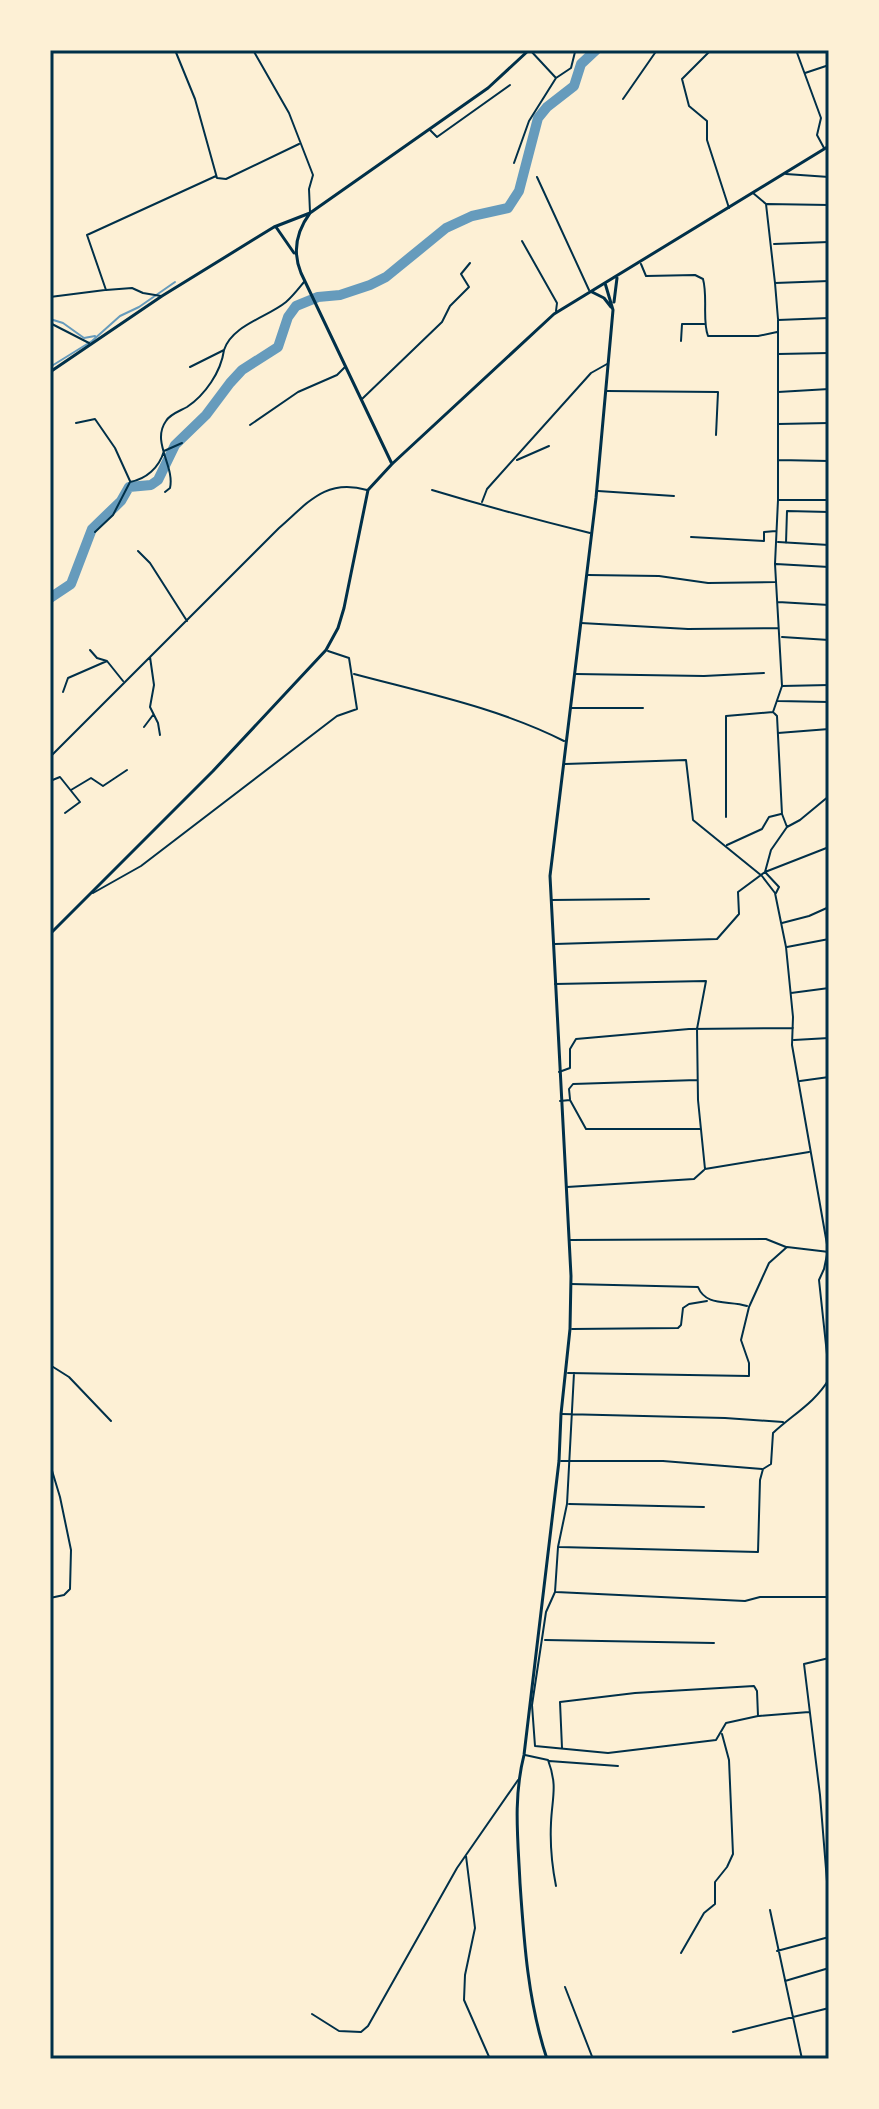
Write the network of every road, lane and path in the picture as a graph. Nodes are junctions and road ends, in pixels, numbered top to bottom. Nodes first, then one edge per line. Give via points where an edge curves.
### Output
1 (175, 50) edge
2 (253, 50) edge
3 (530, 50) edge
4 (579, 50) edge
5 (657, 50) edge
6 (711, 50) edge
7 (796, 50) edge
8 (829, 65) edge
9 (804, 74) junction
10 (556, 78) junction
11 (510, 85) dead end
12 (623, 99) dead end
13 (429, 129) junction
14 (299, 144) junction
15 (827, 148) edge
16 (514, 163) dead end
17 (785, 174) junction
18 (216, 176) junction
19 (537, 177) dead end
20 (829, 177) edge
21 (753, 193) junction
22 (766, 204) junction
23 (829, 205) edge
24 (729, 208) junction
25 (310, 213) junction
26 (275, 227) junction
27 (522, 241) dead end
28 (829, 242) edge
29 (772, 244) junction
30 (294, 253) junction
31 (639, 262) junction
32 (470, 263) dead end
33 (618, 276) junction
34 (829, 281) edge
35 (304, 282) junction
36 (605, 283) junction
37 (775, 283) junction
38 (106, 290) junction
39 (590, 291) junction
40 (162, 296) junction
41 (50, 297) edge
42 (613, 310) junction
43 (556, 312) junction
44 (829, 318) edge
45 (778, 320) junction
46 (50, 323) edge
47 (706, 324) junction
48 (778, 332) junction
49 (681, 341) dead end
50 (94, 343) junction
51 (224, 350) junction
52 (829, 353) edge
53 (778, 354) junction
54 (608, 363) junction
55 (346, 366) junction
56 (190, 367) dead end
57 (51, 370) edge
58 (829, 389) edge
59 (606, 391) junction
60 (776, 392) junction
61 (362, 399) junction
62 (76, 423) dead end
63 (829, 423) edge
64 (776, 424) junction
65 (250, 425) dead end
66 (716, 435) dead end
67 (182, 443) dead end
68 (549, 446) dead end
69 (165, 454) junction
70 (777, 460) junction
71 (515, 461) junction
72 (829, 461) edge
73 (392, 464) junction
74 (130, 482) junction
75 (368, 490) junction
76 (432, 490) dead end
77 (597, 491) junction
78 (165, 492) dead end
79 (674, 496) dead end
80 (778, 500) junction
81 (829, 500) edge
82 (482, 502) junction
83 (829, 512) edge
84 (777, 531) junction
85 (95, 532) dead end
86 (592, 533) junction
87 (691, 537) dead end
88 (777, 542) junction
89 (786, 543) junction
90 (829, 545) edge
91 (138, 551) dead end
92 (775, 564) junction
93 (829, 567) edge
94 (586, 575) junction
95 (775, 582) junction
96 (777, 602) junction
97 (829, 605) edge
98 (187, 622) junction
99 (581, 623) junction
100 (780, 628) junction
101 (780, 637) junction
102 (829, 640) edge
103 (90, 650) dead end
104 (326, 650) junction
105 (150, 656) junction
106 (107, 661) junction
107 (353, 673) junction
108 (764, 673) dead end
109 (575, 674) junction
110 (124, 682) junction
111 (829, 685) edge
112 (782, 686) junction
113 (63, 692) dead end
114 (777, 701) junction
115 (829, 702) edge
116 (570, 708) junction
117 (643, 708) dead end
118 (773, 712) junction
119 (153, 714) junction
120 (144, 727) dead end
121 (829, 729) edge
122 (778, 733) junction
123 (160, 735) dead end
124 (566, 742) junction
125 (50, 757) edge
126 (564, 764) junction
127 (127, 770) dead end
128 (50, 781) edge
129 (71, 790) junction
130 (829, 796) edge
131 (65, 813) dead end
132 (782, 814) junction
133 (726, 817) dead end
134 (787, 827) junction
135 (725, 846) junction
136 (829, 847) edge
137 (764, 874) junction
138 (775, 893) junction
139 (89, 895) junction
140 (649, 899) dead end
141 (550, 900) junction
142 (829, 907) edge
143 (781, 923) junction
144 (50, 934) edge
145 (829, 939) edge
146 (552, 944) junction
147 (786, 947) junction
148 (554, 984) junction
149 (829, 988) edge
150 (790, 994) junction
151 (793, 1028) junction
152 (697, 1029) junction
153 (829, 1038) edge
154 (793, 1040) junction
155 (559, 1072) junction
156 (829, 1077) edge
157 (697, 1080) junction
158 (799, 1081) junction
159 (570, 1100) junction
160 (560, 1101) junction
161 (701, 1129) junction
162 (811, 1152) junction
163 (705, 1169) junction
164 (566, 1187) junction
165 (569, 1240) junction
166 (787, 1247) junction
167 (828, 1251) edge
168 (827, 1264) edge
169 (571, 1284) junction
170 (707, 1301) junction
171 (749, 1307) junction
172 (570, 1329) junction
173 (50, 1365) edge
174 (567, 1373) junction
175 (574, 1373) junction
176 (829, 1373) edge
177 (829, 1379) edge
178 (823, 1390) junction
179 (829, 1392) edge
180 (561, 1414) junction
181 (573, 1414) junction
182 (111, 1421) dead end
183 (785, 1422) junction
184 (559, 1461) junction
185 (569, 1461) junction
186 (50, 1464) edge
187 (763, 1469) junction
188 (567, 1504) junction
189 (704, 1507) dead end
190 (558, 1547) junction
191 (555, 1592) junction
192 (829, 1597) edge
193 (50, 1598) edge
194 (544, 1640) junction
195 (714, 1643) dead end
196 (829, 1658) edge
197 (530, 1705) junction
198 (810, 1712) junction
199 (758, 1716) junction
200 (722, 1733) junction
201 (562, 1748) junction
202 (524, 1755) junction
203 (548, 1760) junction
204 (618, 1766) dead end
205 (518, 1780) junction
206 (829, 1793) edge
207 (820, 1795) junction
208 (466, 1856) junction
209 (556, 1886) dead end
210 (829, 1906) edge
211 (770, 1910) dead end
212 (829, 1937) edge
213 (777, 1951) junction
214 (681, 1953) dead end
215 (829, 1968) edge
216 (784, 1981) junction
217 (565, 1987) dead end
218 (829, 2008) edge
219 (312, 2014) dead end
220 (792, 2019) junction
221 (733, 2032) dead end
222 (490, 2059) edge
223 (548, 2059) edge
224 (593, 2059) edge
225 (802, 2059) edge

1 - 18 street
2 - 14 street via 289,113
3 - 10 street
3 - 13 main road via 488,88
4 - 10 street via 571,68
5 - 12 street
6 - 24 street via 682,79 689,106 707,121 707,140
7 - 9 street
8 - 9 street
9 - 15 street via 821,118 817,135
10 - 16 street via 529,121
11 - 13 street via 437,137
13 - 25 main road
14 - 18 street via 226,179
14 - 25 street via 313,175
15 - 17 main road
17 - 20 street
17 - 21 main road
18 - 38 street via 87,235
19 - 39 street
21 - 22 street
21 - 24 main road
22 - 23 street
22 - 29 street
24 - 31 main road
25 - 26 main road
25 - 30 main road
26 - 30 main road
26 - 40 main road
27 - 43 street via 557,303
28 - 29 street
29 - 37 street
30 - 35 main road
31 - 33 main road
31 - 47 street via 646,276 703,279
32 - 61 street via 461,274 469,287 442,322
33 - 36 main road
33 - 42 main road
34 - 37 street
35 - 51 street via 287,301 234,335
35 - 55 main road
36 - 39 main road
36 - 42 main road
37 - 45 street
38 - 40 street via 132,288
38 - 41 street
39 - 42 main road
39 - 43 main road
40 - 50 main road
42 - 54 main road
43 - 73 main road
44 - 45 street
45 - 48 street
46 - 50 street
47 - 48 street via 708,336
47 - 49 street via 682,324
48 - 53 street
50 - 57 main road
51 - 56 street
51 - 69 street via 213,380 166,421 161,433
52 - 53 street
53 - 60 street
54 - 59 main road
54 - 71 street via 591,373
55 - 61 main road
55 - 65 street
58 - 60 street
59 - 66 street via 718,392
59 - 77 main road
60 - 64 street
61 - 73 main road
62 - 74 street via 95,419 103,427
63 - 64 street
64 - 70 street
67 - 69 street
68 - 71 street
69 - 74 street via 141,480
69 - 78 street via 172,479
70 - 72 street
70 - 80 street
71 - 82 street via 487,489
73 - 75 main road
74 - 85 street via 113,515
75 - 98 street via 328,488 279,528
75 - 104 main road via 344,608
76 - 82 street
77 - 79 street
77 - 86 main road
80 - 81 street
80 - 84 street
82 - 86 street
83 - 89 street via 787,511
84 - 87 street via 764,532 764,541
84 - 88 street
86 - 94 main road
88 - 89 street
88 - 92 street
89 - 90 street
91 - 98 street
92 - 93 street
92 - 95 street
94 - 95 street
94 - 99 main road
95 - 96 street
96 - 97 street
96 - 100 street
98 - 105 street
99 - 100 street
99 - 109 main road
100 - 101 street
101 - 102 street
101 - 112 street
103 - 106 street
104 - 107 street via 349,658
104 - 139 main road
105 - 110 street
105 - 119 street
106 - 110 street
106 - 113 street via 68,678
107 - 124 street via 490,711
107 - 139 street via 357,709 337,716 141,866
108 - 109 street
109 - 116 main road
110 - 125 street
111 - 112 street
112 - 114 street
114 - 115 street
114 - 118 street
116 - 117 street
116 - 124 main road
118 - 122 street
118 - 133 street via 726,716
119 - 120 street
119 - 123 street
121 - 122 street
122 - 132 street
124 - 126 main road
126 - 135 street via 686,760 693,820
126 - 141 main road
127 - 129 street via 103,786 91,778
128 - 129 street via 60,777
129 - 131 street via 80,802
130 - 134 street
132 - 134 street
132 - 135 street
134 - 137 street via 771,850
135 - 137 street
136 - 137 street
137 - 138 street
137 - 138 street via 779,887
137 - 146 street via 738,892 739,914 717,939
138 - 143 street
139 - 144 main road
140 - 141 street
141 - 146 main road
142 - 143 street
143 - 147 street
145 - 147 street
146 - 148 main road
147 - 150 street
148 - 152 street via 706,981
148 - 155 main road
149 - 150 street
150 - 151 street
151 - 152 street
151 - 154 street
152 - 155 street via 576,1039 570,1068
152 - 157 street
153 - 154 street
154 - 158 street
155 - 160 main road
156 - 158 street
157 - 159 street via 573,1084
157 - 161 street
158 - 162 street
159 - 160 street
159 - 161 street via 586,1129
160 - 164 main road
161 - 163 street
162 - 163 street
162 - 167 street
163 - 164 street via 694,1179
164 - 165 main road
165 - 166 street via 766,1239
165 - 169 main road
166 - 167 street
166 - 171 street via 769,1263
167 - 168 street
168 - 176 street via 819,1280
169 - 170 street via 698,1287
169 - 172 main road
170 - 171 street
170 - 172 street via 683,1308 678,1328
171 - 175 street via 741,1340 749,1376
172 - 174 main road
173 - 182 street via 69,1377
174 - 175 street
174 - 180 main road
175 - 181 street
177 - 178 street
178 - 179 street
178 - 183 street
180 - 181 street
180 - 184 main road
181 - 183 street
181 - 185 street
183 - 187 street via 773,1433 771,1464
184 - 185 street
184 - 197 main road
185 - 187 street
185 - 188 street
186 - 193 street via 71,1550 70,1589
187 - 190 street via 758,1552
188 - 189 street
188 - 190 street
190 - 191 street
191 - 192 street via 745,1601
191 - 194 street via 546,1612
194 - 195 street
194 - 197 street
196 - 198 street via 804,1664
197 - 201 street via 535,1746
197 - 202 main road
198 - 199 street
198 - 207 street
199 - 200 street via 726,1723
199 - 201 street via 754,1686 560,1702
200 - 201 street via 716,1740 627,1752
200 - 214 street via 729,1760 733,1854 715,1882 715,1904
202 - 203 street
202 - 205 main road
203 - 204 street
203 - 209 street via 555,1803 551,1819
205 - 208 street
205 - 223 main road via 529,1979
206 - 207 street
207 - 210 street
208 - 219 street via 368,2026 361,2032 339,2031
208 - 222 street via 475,1928 464,2000
211 - 213 street
212 - 213 street
213 - 216 street
215 - 216 street
216 - 220 street
217 - 224 street
218 - 220 street
220 - 221 street
220 - 225 street

